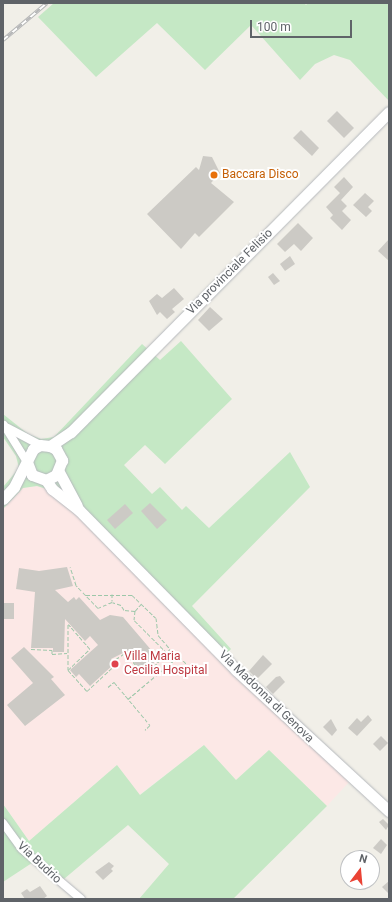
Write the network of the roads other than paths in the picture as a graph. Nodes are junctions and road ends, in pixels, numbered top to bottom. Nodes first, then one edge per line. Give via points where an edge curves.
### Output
1 (389, 112) edge
2 (4, 424) edge
3 (71, 432) junction
4 (45, 445) junction
5 (60, 455) junction
6 (27, 462) junction
7 (59, 472) junction
8 (42, 479) junction
9 (14, 487) junction
10 (3, 499) edge
11 (79, 510) junction
12 (389, 811) edge
13 (3, 822) edge
14 (81, 899) edge

1 - 3 main road, Via provinciale Felisio
2 - 4 street
2 - 6 street
3 - 4 main road
3 - 5 main road
4 - 5 main road
4 - 6 main road via 33,449
5 - 7 main road via 62,465
6 - 8 main road via 32,475
6 - 9 main road
7 - 8 main road
7 - 11 main road, Via Madonna di Genova
8 - 9 main road
8 - 11 main road, Via Madonna di Genova
9 - 10 main road
11 - 12 main road, Via Madonna di Genova via 236,670
13 - 14 street, Via Budrio via 22,849

